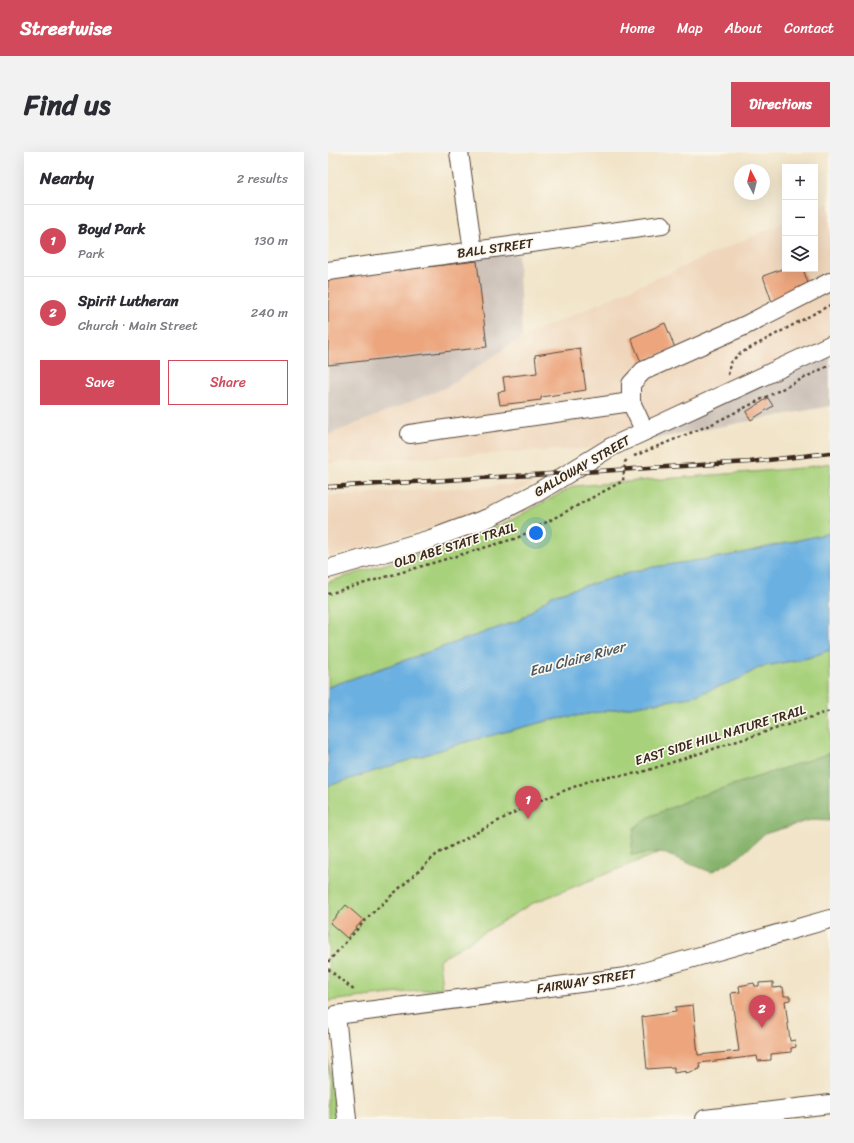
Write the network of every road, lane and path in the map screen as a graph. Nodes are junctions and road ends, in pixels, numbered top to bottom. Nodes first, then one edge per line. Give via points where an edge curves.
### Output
1 (459, 152) edge
2 (662, 225) dead end
3 (473, 251) junction
4 (328, 271) edge
5 (830, 282) edge
6 (830, 305) edge
7 (830, 345) edge
8 (830, 365) edge
9 (734, 389) junction
10 (631, 402) junction
11 (742, 408) junction
12 (644, 430) junction
13 (410, 434) dead end
14 (328, 569) edge
15 (328, 594) edge
16 (830, 711) edge
17 (830, 919) edge
18 (328, 962) edge
19 (328, 969) edge
20 (356, 990) dead end
21 (830, 1104) edge
22 (347, 1119) edge
23 (705, 1119) edge

1 - 3 street
2 - 3 street, BALL STREET
3 - 4 street, BALL STREET
5 - 10 street via 746,326 643,371 631,384
6 - 9 path via 739,354 730,363 728,374
7 - 9 street, GALLOWAY STREET
8 - 11 path
9 - 11 path
9 - 12 street, GALLOWAY STREET
10 - 12 street
10 - 13 street
11 - 15 path, OLD ABE STATE TRAIL via 712,424 627,459 623,481 517,538
12 - 14 street, GALLOWAY STREET via 611,446 538,492 488,518 438,537
16 - 18 path, EAST SIDE HILL NATURE TRAIL via 639,773 594,779 528,805 437,854 369,916
17 - 22 street, FAIRWAY STREET via 626,977 336,1015
19 - 20 path
21 - 23 street

